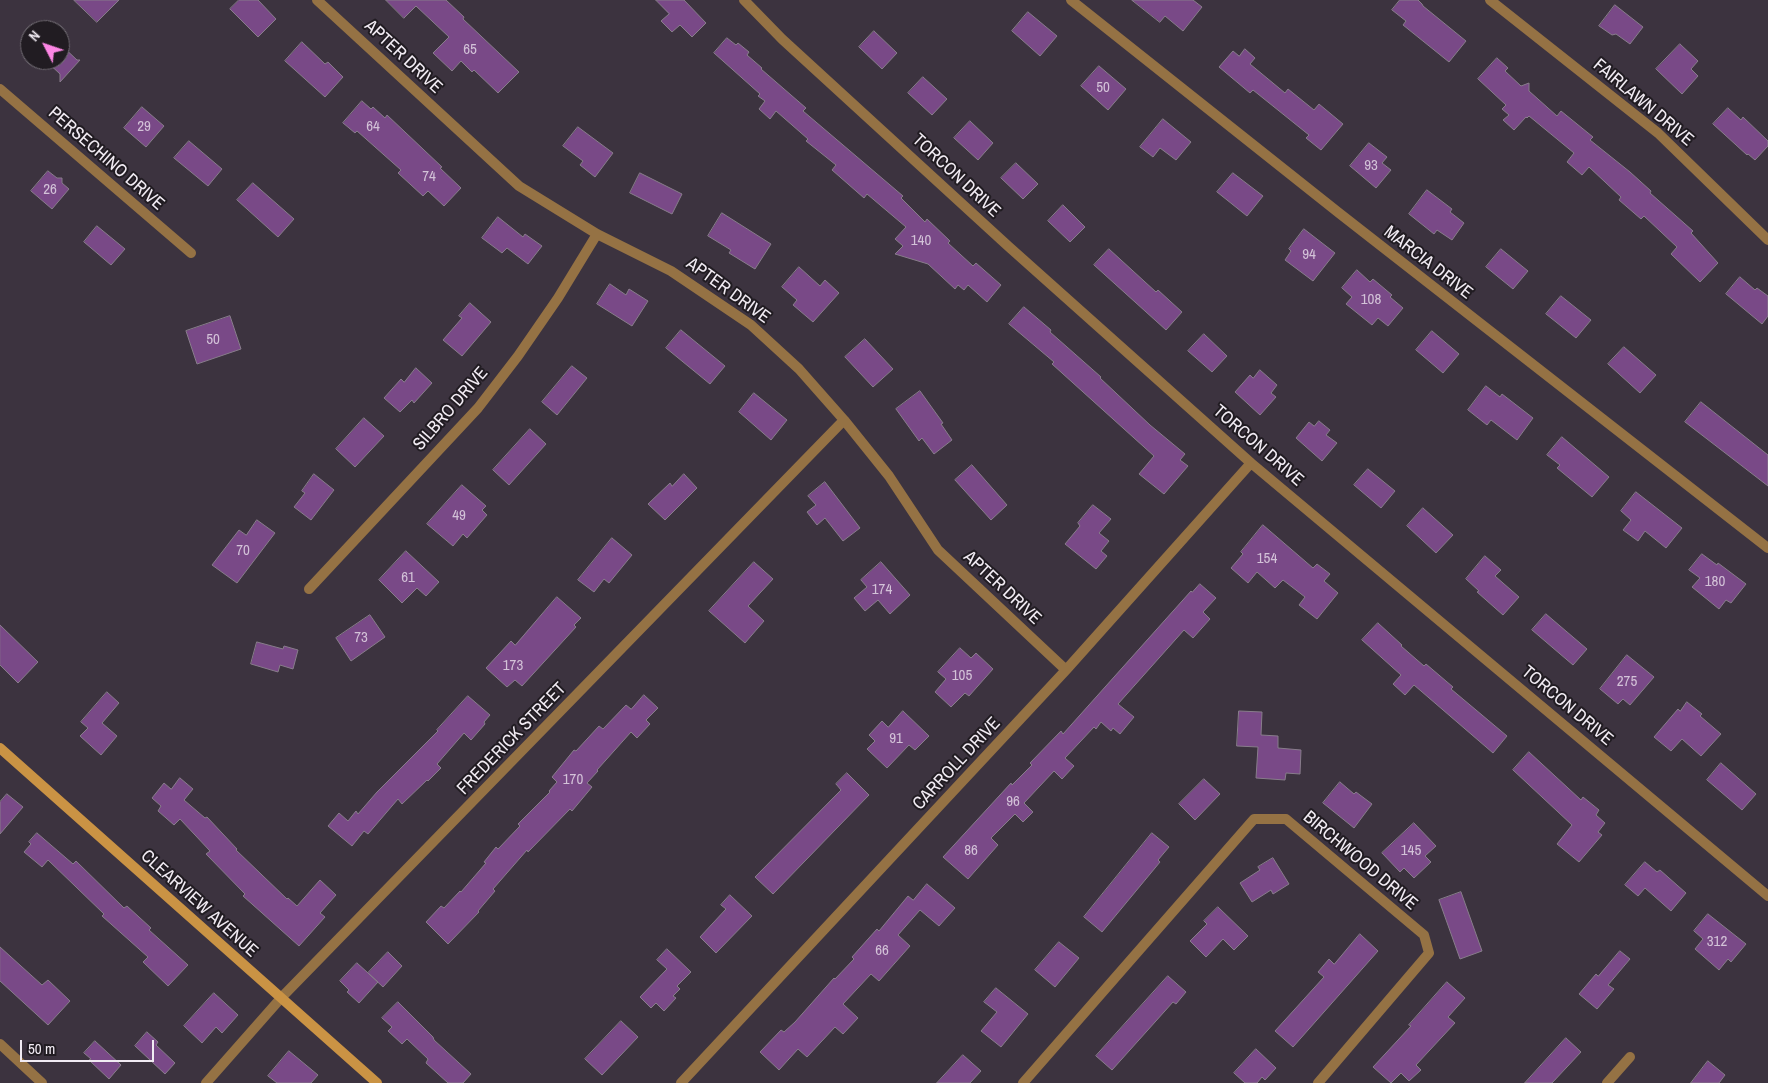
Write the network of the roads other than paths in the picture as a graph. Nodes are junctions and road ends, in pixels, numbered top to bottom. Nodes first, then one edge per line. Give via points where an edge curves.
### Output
1 (317, 0) edge
2 (744, 0) edge
3 (1071, 0) edge
4 (1490, 0) edge
5 (0, 90) edge
6 (597, 234) junction
7 (1768, 240) edge
8 (191, 253) dead end
9 (844, 420) junction
10 (1251, 462) junction
11 (1768, 548) edge
12 (309, 589) dead end
13 (1066, 670) junction
14 (0, 748) edge
15 (1768, 896) edge
16 (281, 998) junction
17 (0, 1044) edge
18 (1630, 1057) dead end
19 (42, 1083) edge
20 (206, 1083) edge
21 (377, 1083) edge
22 (681, 1083) edge
23 (1023, 1083) edge
24 (1318, 1083) edge
25 (1607, 1083) edge

1 - 6 street, APTER DRIVE via 519,186
2 - 10 street, TORCON DRIVE via 782,39 1001,240
3 - 11 street, MARCIA DRIVE via 1339,214
4 - 7 street, FAIRLAWN DRIVE via 1658,133
5 - 8 street, PERSECHINO DRIVE
6 - 9 street, APTER DRIVE via 671,271 751,325 799,369
6 - 12 street, SILBRO DRIVE via 553,305 478,408
9 - 13 street, APTER DRIVE via 889,476 938,550
9 - 16 street, FREDERICK STREET
10 - 13 street, CARROLL DRIVE
10 - 15 street, TORCON DRIVE
13 - 22 street, CARROLL DRIVE
14 - 16 street, CLEARVIEW AVENUE
16 - 20 street, FREDERICK STREET
16 - 21 street, CLEARVIEW AVENUE
17 - 19 street
18 - 25 street
23 - 24 street, BIRCHWOOD DRIVE via 1254,819 1286,820 1424,935 1429,953

